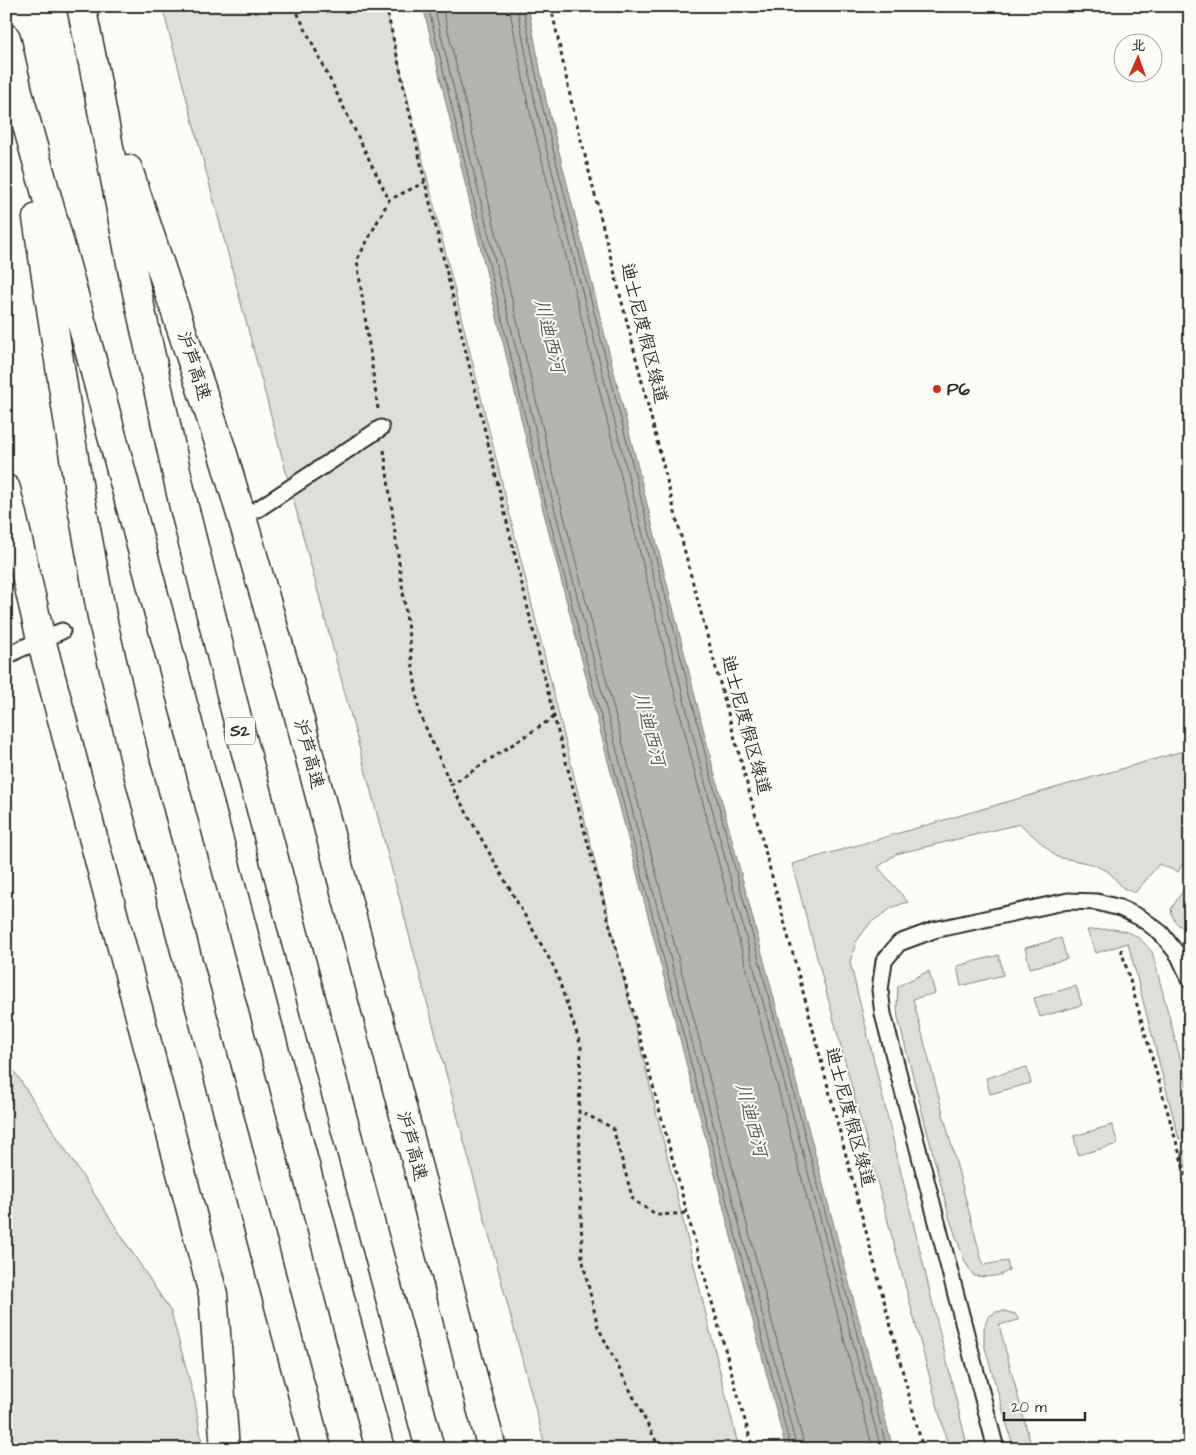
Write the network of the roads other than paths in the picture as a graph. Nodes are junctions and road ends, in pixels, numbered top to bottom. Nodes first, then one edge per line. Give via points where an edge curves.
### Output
1 (81, 6) edge
2 (6, 38) edge
3 (94, 68) junction
4 (19, 96) junction
5 (381, 428) road end
6 (6, 489) edge
7 (258, 509) dead end
8 (51, 635) junction
9 (6, 657) edge
10 (1190, 980) edge
11 (226, 1449) edge
12 (317, 1449) edge
13 (380, 1449) edge
14 (430, 1449) edge
15 (492, 1449) edge
16 (996, 1449) edge

1 - 3 main road, 沪芦高速 / S2
2 - 4 main road
3 - 14 main road, 沪芦高速 / S2 via 134,278 184,507
3 - 15 main road, 沪芦高速 / S2 via 222,451 251,548 297,709
4 - 12 main road via 79,490 104,622 136,765
4 - 13 main road via 93,362
5 - 7 lane
6 - 8 main road
8 - 9 lane
8 - 11 main road via 213,1294
10 - 16 lane via 1179,956 1161,933 1141,918 1097,902 1068,900 934,930 899,944 884,962 880,990 883,1014

